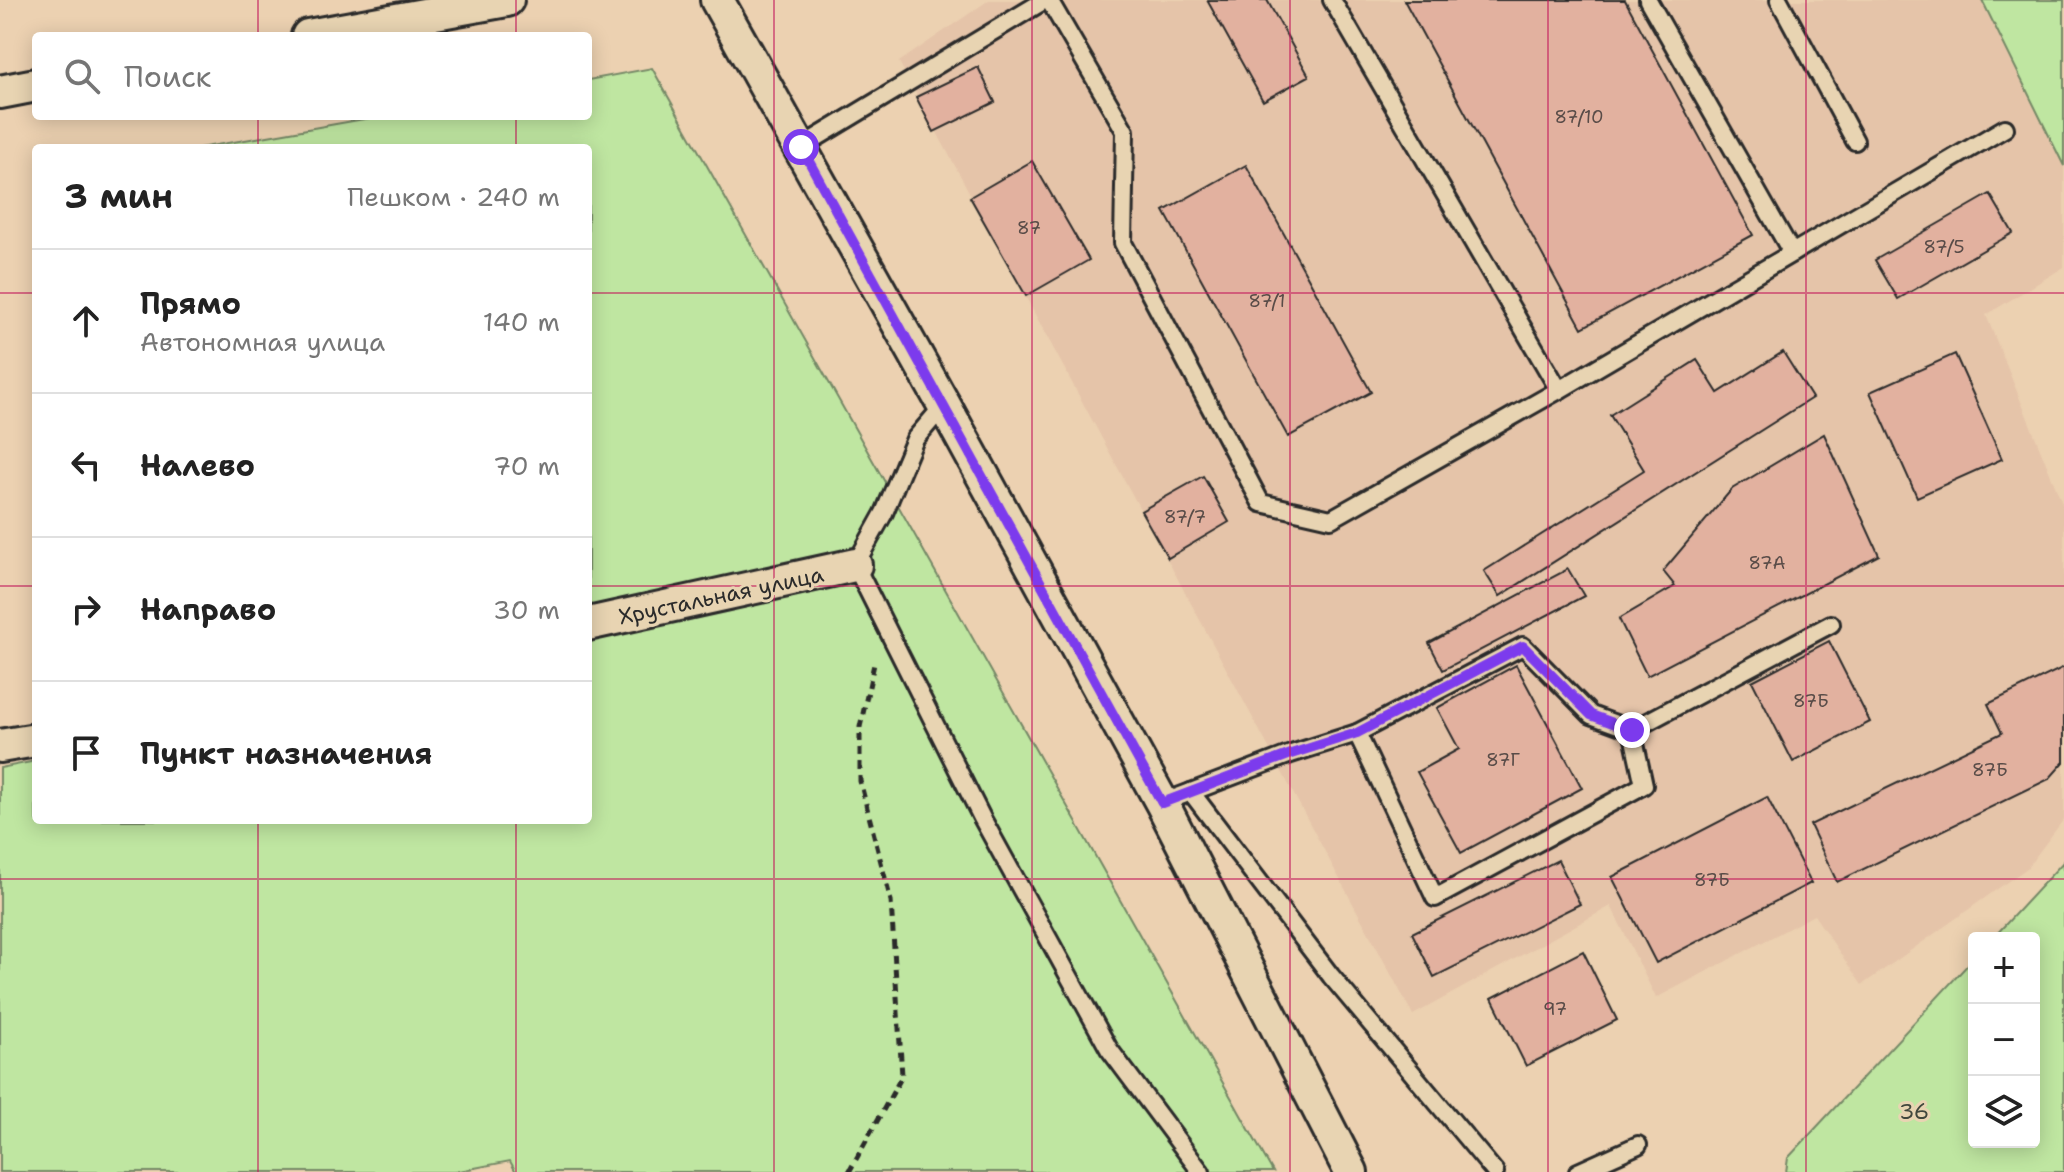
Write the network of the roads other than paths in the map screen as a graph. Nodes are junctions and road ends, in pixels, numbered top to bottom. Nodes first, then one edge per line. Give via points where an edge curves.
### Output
1 (507, 0) edge
2 (717, 0) edge
3 (1047, 0) edge
4 (1332, 0) edge
5 (1648, 0) edge
6 (1779, 0) edge
7 (330, 32) edge
8 (32, 86) edge
9 (0, 92) edge
10 (2005, 128) dead end
11 (1855, 141) dead end
12 (801, 147) junction
13 (1792, 253) junction
14 (1559, 390) junction
15 (944, 405) junction
16 (855, 565) junction
17 (592, 623) edge
18 (1831, 624) dead end
19 (1632, 730) junction
20 (1357, 733) junction
21 (32, 741) edge
22 (0, 746) edge
23 (1177, 797) junction
24 (1638, 1145) dead end
25 (1201, 1172) edge
26 (1351, 1172) edge
27 (1495, 1172) edge
28 (1578, 1172) edge

1 - 7 street
2 - 12 street
3 - 12 lane
3 - 14 lane via 1125,131 1123,243 1261,503 1331,519
4 - 14 lane
5 - 13 lane
6 - 11 lane
8 - 9 street
10 - 13 lane
12 - 15 street
13 - 14 lane
15 - 16 lane via 915,439
15 - 23 street
16 - 17 street, Хрустальная улица
16 - 25 lane via 982,818 1109,1049
18 - 19 lane
19 - 20 lane via 1591,715 1523,646
19 - 20 lane via 1644,785 1435,898
20 - 23 lane
21 - 22 street
23 - 26 street via 1180,841
23 - 27 lane
24 - 28 lane

